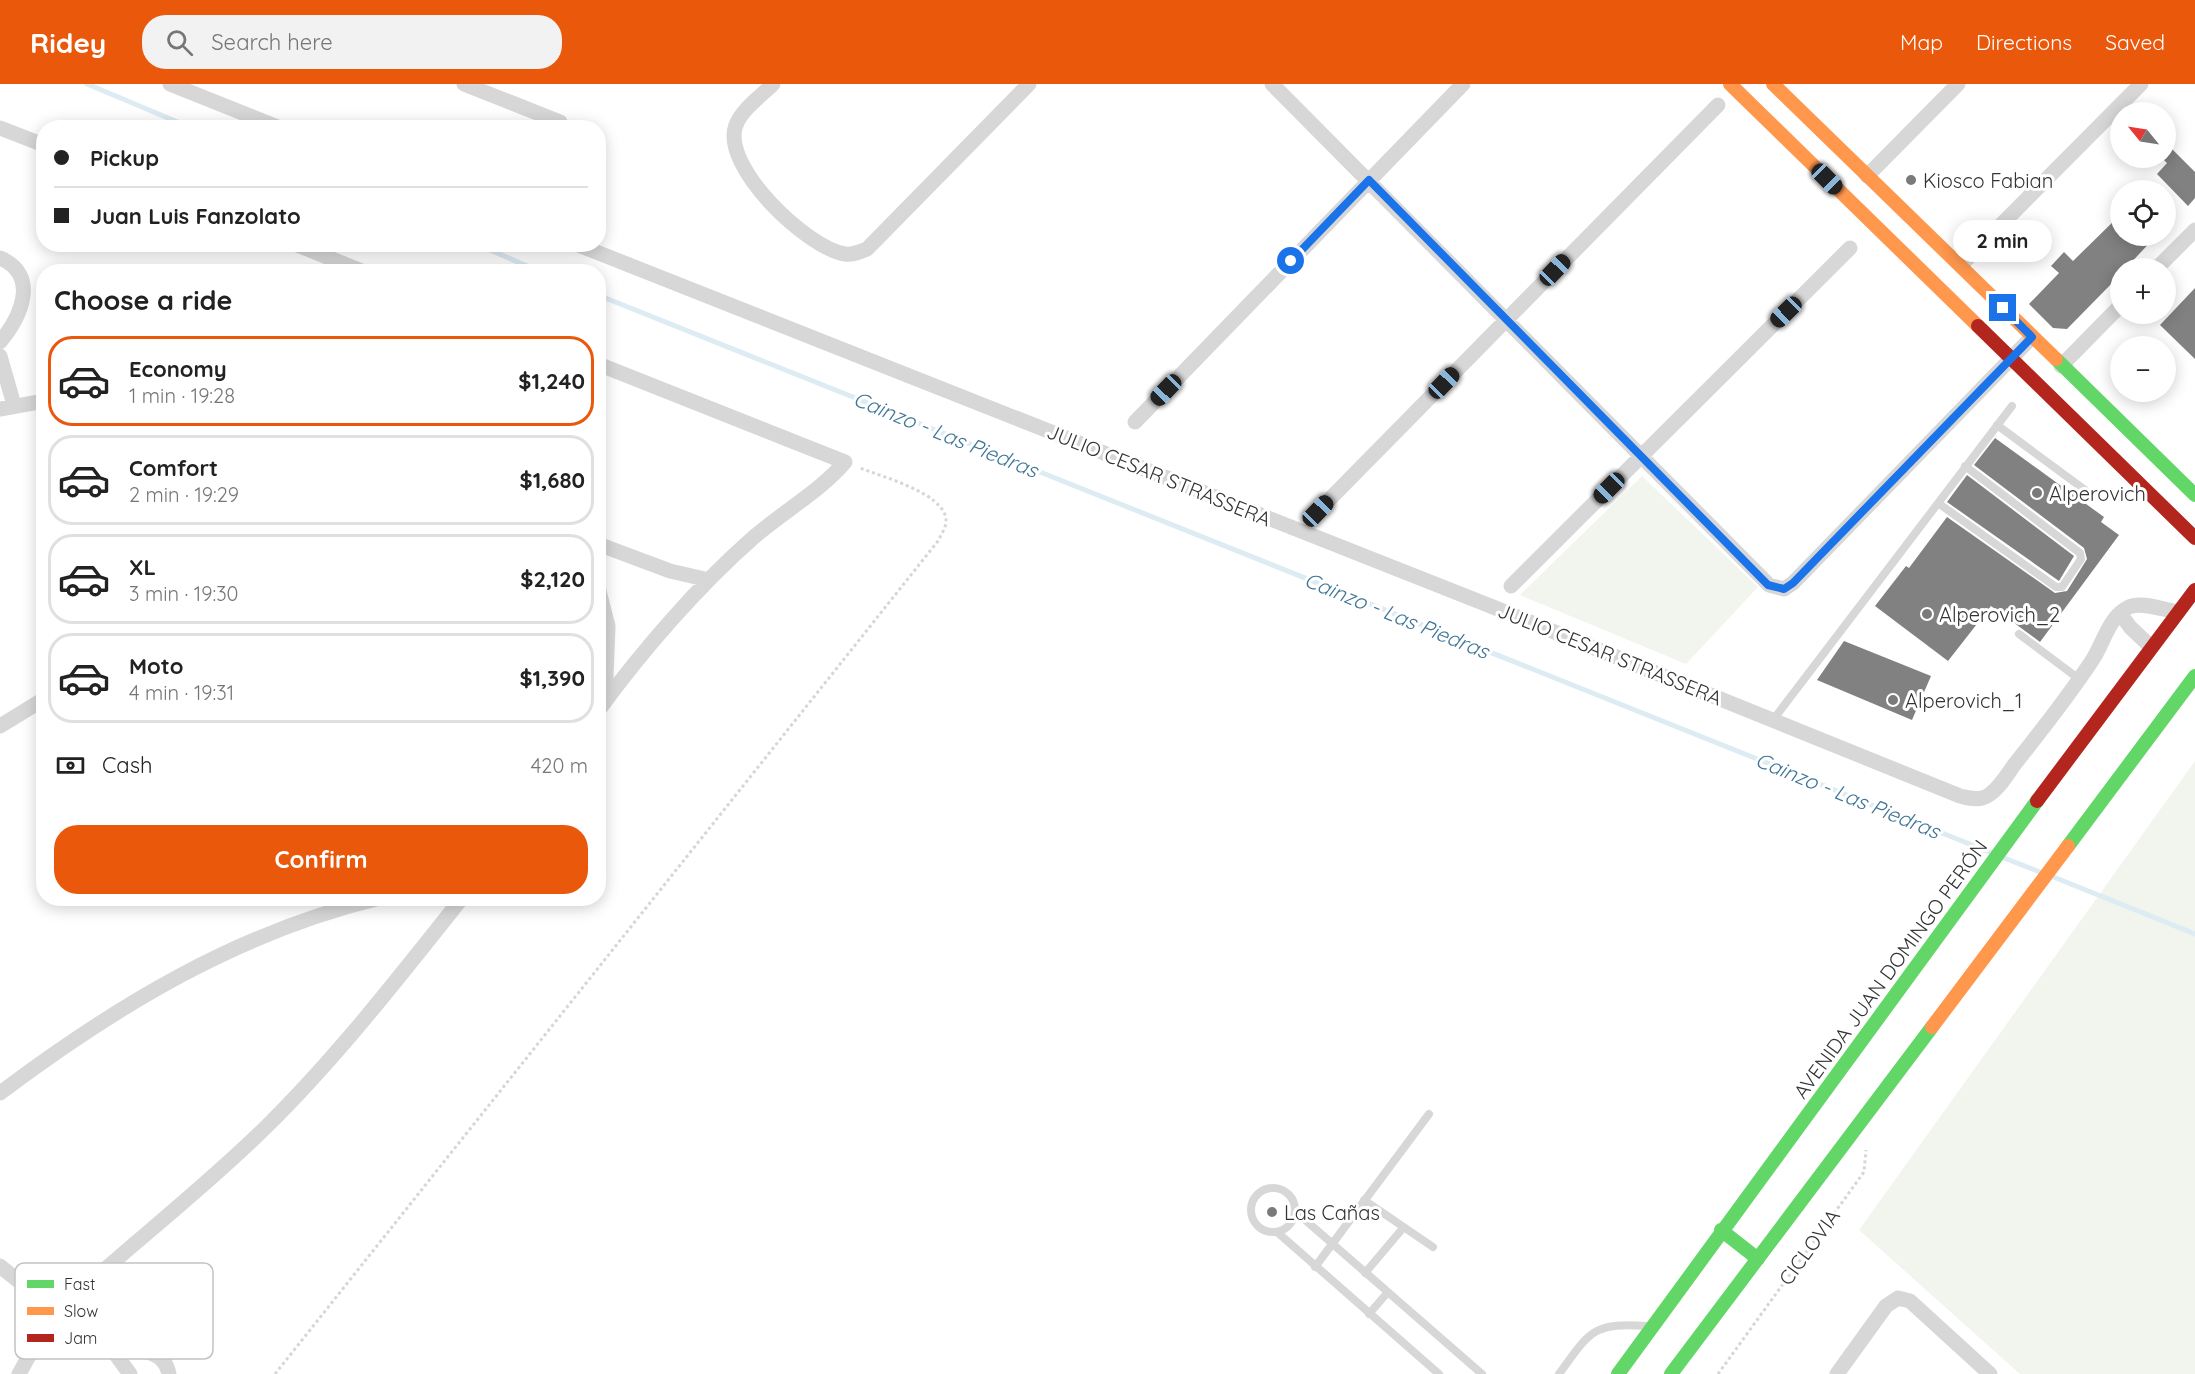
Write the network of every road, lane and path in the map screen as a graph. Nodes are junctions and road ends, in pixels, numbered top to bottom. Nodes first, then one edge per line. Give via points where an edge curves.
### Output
1 (170, 84) edge
2 (464, 84) edge
3 (773, 84) edge
4 (1029, 84) edge
5 (1272, 84) edge
6 (1463, 84) edge
7 (1773, 84) edge
8 (1958, 84) edge
9 (2141, 84) edge
10 (1734, 85) edge
11 (1718, 105) dead end
12 (260, 120) edge
13 (555, 120) edge
14 (0, 128) edge
15 (36, 142) edge
16 (1867, 176) junction
17 (1369, 180) junction
18 (2195, 230) edge
19 (1850, 248) dead end
20 (315, 252) edge
21 (596, 252) edge
22 (0, 258) edge
23 (2167, 258) edge
24 (344, 264) edge
25 (1961, 265) junction
26 (2110, 316) edge
27 (1507, 319) junction
28 (2032, 337) junction
29 (0, 342) edge
30 (0, 356) edge
31 (2010, 360) junction
32 (2061, 366) junction
33 (606, 367) edge
34 (36, 402) edge
35 (7, 406) edge
36 (2012, 406) dead end
37 (1135, 422) dead end
38 (1997, 425) junction
39 (1641, 456) junction
40 (845, 462) junction
41 (1965, 466) junction
42 (2085, 490) dead end
43 (2195, 495) edge
44 (1938, 502) junction
45 (1318, 511) dead end
46 (2195, 538) edge
47 (606, 547) edge
48 (710, 580) junction
49 (1511, 586) dead end
50 (2195, 590) edge
51 (2178, 612) junction
52 (2120, 613) junction
53 (606, 618) edge
54 (2019, 634) dead end
55 (2151, 647) junction
56 (606, 653) edge
57 (2195, 676) edge
58 (2079, 679) junction
59 (606, 702) edge
60 (36, 704) edge
61 (1773, 720) junction
62 (0, 726) edge
63 (355, 906) edge
64 (456, 906) edge
65 (0, 1093) edge
66 (1430, 1114) dead end
67 (1867, 1141) dead end
68 (1364, 1200) junction
69 (1296, 1212) junction
70 (1403, 1228) junction
71 (1721, 1230) junction
72 (1277, 1232) junction
73 (1331, 1243) junction
74 (1433, 1247) dead end
75 (1758, 1259) junction
76 (112, 1263) edge
77 (0, 1266) edge
78 (1315, 1267) junction
79 (1365, 1273) junction
80 (15, 1278) edge
81 (1388, 1292) junction
82 (1369, 1314) junction
83 (1652, 1327) junction
84 (28, 1359) edge
85 (119, 1359) edge
86 (163, 1359) edge
87 (20, 1374) edge
88 (130, 1374) edge
89 (169, 1374) edge
90 (275, 1374) edge
91 (1439, 1374) edge
92 (1482, 1374) edge
93 (1559, 1374) edge
94 (1618, 1374) edge
95 (1671, 1374) edge
96 (1718, 1374) edge
97 (1837, 1374) edge
98 (1990, 1374) edge

1 - 12 street
2 - 13 street
3 - 4 street via 736,125 736,156 789,221 842,254 867,249
5 - 17 street
6 - 17 street
7 - 16 main road
8 - 16 street
9 - 25 street
10 - 31 main road
11 - 27 street
14 - 15 street
16 - 25 main road
17 - 27 street
17 - 37 street
18 - 23 street
19 - 39 street
20 - 24 street
21 - 61 street, JULIO CESAR STRASSERA
22 - 29 street via 14,263 24,293 22,306
25 - 28 main road
26 - 32 street
27 - 39 street
27 - 45 street
28 - 31 street
28 - 32 main road
30 - 35 street
31 - 39 street via 1784,589 1768,585
31 - 46 main road
32 - 43 main road
33 - 40 street
34 - 35 street
36 - 38 lane
38 - 41 lane
38 - 42 lane
39 - 49 street
40 - 48 street via 829,480 753,538
40 - 90 path via 928,496 943,508 947,522 938,541
41 - 44 lane
41 - 44 lane via 2080,553 2081,559 2062,587 2056,587
44 - 61 lane
47 - 48 street via 678,574
48 - 59 street
50 - 51 main road, AVENIDA JUAN DOMINGO PERÓN
51 - 52 street via 2142,605 2130,606
51 - 55 main road, AVENIDA JUAN DOMINGO PERÓN
52 - 55 street
52 - 58 street
53 - 56 street
54 - 58 lane
55 - 71 main road, AVENIDA JUAN DOMINGO PERÓN
57 - 75 main road
58 - 61 street, JULIO CESAR STRASSERA via 1999,784 1987,796 1976,799 1960,796
60 - 62 street
63 - 65 street via 289,927 196,966 63,1046
64 - 76 street via 364,1021 301,1091 264,1129
66 - 68 lane
67 - 96 path, CICLOVIA via 1864,1172
68 - 70 lane
68 - 73 lane
69 - 72 lane via 1290,1225
69 - 72 lane via 1287,1192 1273,1187 1259,1192 1251,1205 1252,1220 1262,1230
69 - 73 lane
70 - 74 lane
70 - 79 lane
71 - 75 main road
71 - 83 main road, AVENIDA JUAN DOMINGO PERÓN
72 - 78 lane
73 - 78 lane
73 - 79 lane
75 - 95 main road
77 - 80 street
78 - 82 lane
79 - 81 lane
81 - 82 lane
81 - 92 lane
82 - 91 lane
83 - 93 lane via 1620,1324 1599,1328 1585,1339
83 - 94 main road, AVENIDA JUAN DOMINGO PERÓN
84 - 87 street
85 - 88 street
86 - 89 street
97 - 98 street via 1886,1305 1898,1298 1910,1301

